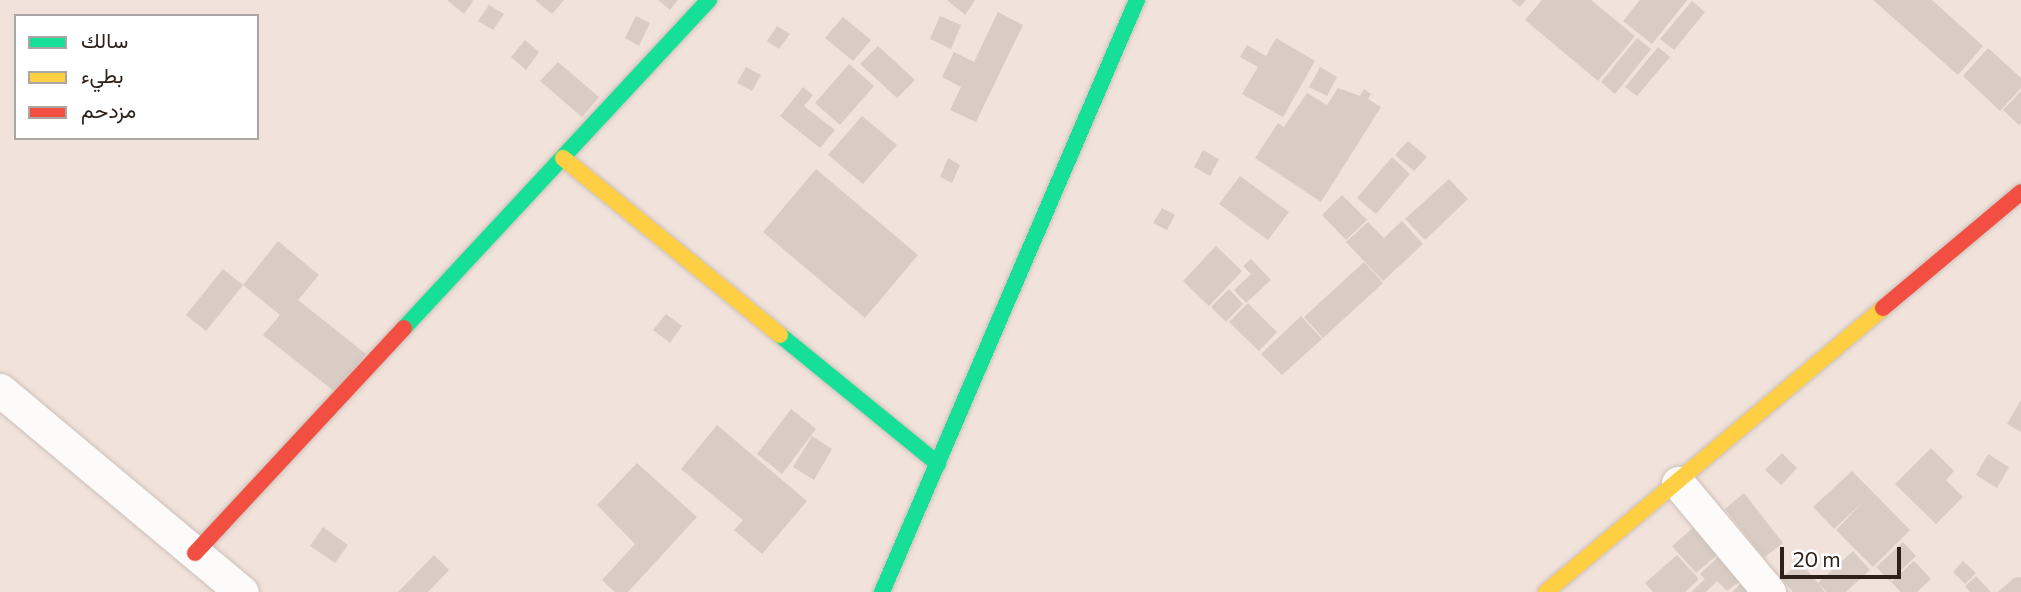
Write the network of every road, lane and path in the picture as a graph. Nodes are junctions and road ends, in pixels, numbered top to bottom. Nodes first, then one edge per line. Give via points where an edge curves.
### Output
1 (709, 0) edge
2 (1137, 0) edge
3 (563, 158) junction
4 (2021, 192) edge
5 (0, 390) edge
6 (938, 464) junction
7 (1678, 483) junction
8 (195, 553) junction
9 (242, 592) edge
10 (882, 592) edge
11 (1546, 592) edge
12 (1769, 592) edge

1 - 3 street
2 - 6 street
3 - 6 street
3 - 8 street
4 - 7 street
5 - 8 street
6 - 10 street
7 - 11 street
7 - 12 street
8 - 9 street

